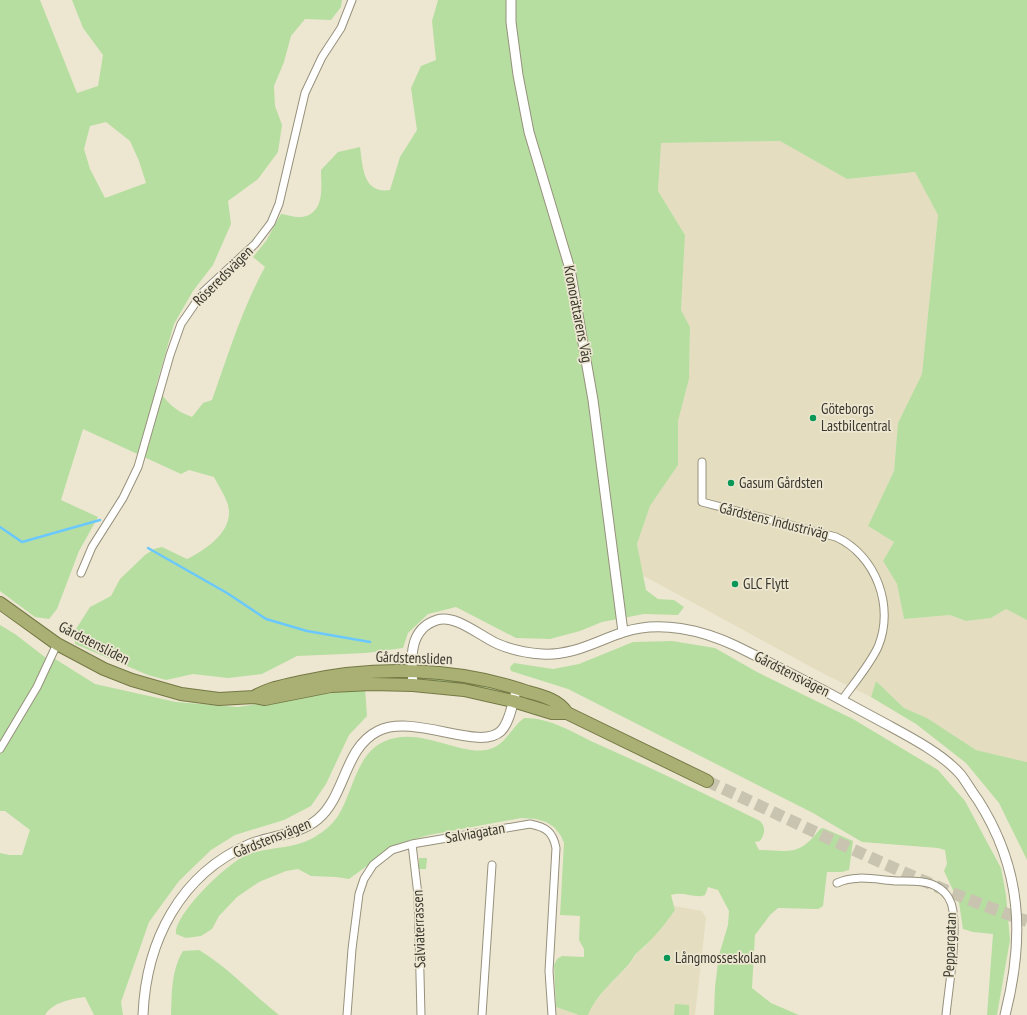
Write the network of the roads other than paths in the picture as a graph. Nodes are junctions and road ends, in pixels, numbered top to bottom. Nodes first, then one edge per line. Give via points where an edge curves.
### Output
1 (352, 0) edge
2 (511, 0) edge
3 (702, 462) dead end
4 (81, 574) dead end
5 (0, 603) edge
6 (623, 632) junction
7 (57, 644) junction
8 (412, 671) junction
9 (413, 685) junction
10 (517, 688) junction
11 (254, 697) junction
12 (842, 700) junction
13 (513, 701) junction
14 (567, 713) junction
15 (0, 749) edge
16 (707, 781) tunnel mouth
17 (412, 844) junction
18 (492, 865) dead end
19 (837, 883) dead end
20 (143, 1015) edge
21 (347, 1015) edge
22 (422, 1015) edge
23 (482, 1015) edge
24 (552, 1015) edge
25 (946, 1015) edge
26 (1005, 1015) edge

1 - 4 street, Röseredsvägen via 341,28 322,57 305,93 280,204 272,223 255,244 204,292 181,324 138,467 123,498 92,547
2 - 6 street, Kronorättarens Väg via 511,22 518,75 529,132 572,277 593,400
3 - 12 street, Gårdstens Industriväg via 702,502 830,534 855,548 871,568 882,593 884,626 872,658
5 - 7 highway, Gårdstensliden
6 - 8 street, Gårdstensvägen via 578,650 557,655 522,651 498,644 452,620 438,620 421,630 417,636 411,652
6 - 12 street, Gårdstensvägen via 658,628 715,636
7 - 11 highway, Gårdstensliden via 104,669 167,690 219,699
7 - 15 street via 37,687
8 - 9 street, Gårdstensvägen
8 - 10 highway, Gårdstensliden via 460,675
8 - 11 highway, Gårdstensliden via 331,676 264,690
9 - 11 highway, Gårdstensliden via 352,684 266,699
9 - 13 highway, Gårdstensliden via 464,690
10 - 13 street, Gårdstensvägen
10 - 14 highway, Gårdstensliden via 562,706
12 - 26 street, Gårdstensvägen via 910,737 956,770 965,780 998,834 1011,873 1018,935 1012,989
13 - 14 highway, Gårdstensliden via 552,712
13 - 20 street, Gårdstensvägen via 505,725 500,732 490,737 478,738 403,725 391,726 377,732 359,746 340,790 318,819 291,833 239,849 204,873 177,903 162,927 149,963
14 - 16 highway, Gårdstensliden
17 - 21 street, Salviagatan via 392,850 379,859 368,871 361,886 352,949
17 - 22 street, Salviaterrassen via 418,895
17 - 24 street, Salviagatan via 530,824 542,826 554,837 556,848 548,971
18 - 23 street
19 - 25 street, Peppargatan via 857,878 914,882 932,884 945,893 950,901 953,925

